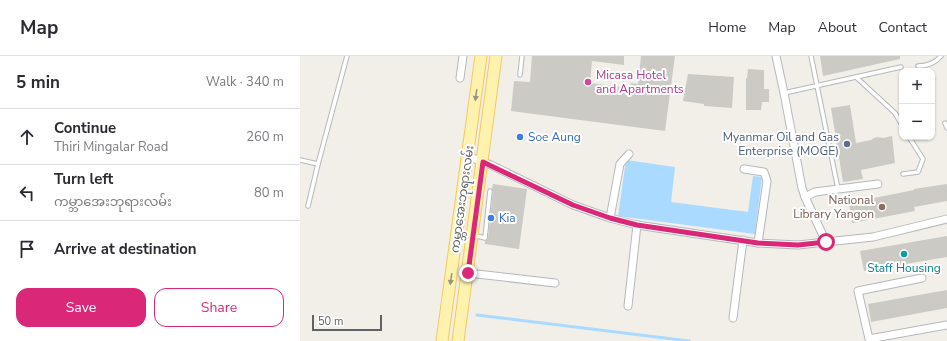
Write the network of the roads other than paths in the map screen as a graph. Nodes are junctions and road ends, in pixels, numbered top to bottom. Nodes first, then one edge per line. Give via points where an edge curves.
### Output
1 (347, 56) edge
2 (456, 56) edge
3 (481, 56) edge
4 (496, 56) edge
5 (522, 56) edge
6 (776, 56) edge
7 (811, 56) edge
8 (941, 56) edge
9 (463, 60) edge
10 (918, 66) dead end
11 (901, 67) dead end
12 (520, 75) dead end
13 (856, 77) junction
14 (460, 78) dead end
15 (817, 85) junction
16 (784, 93) junction
17 (899, 119) edge
18 (945, 123) dead end
19 (947, 128) edge
20 (912, 140) edge
21 (629, 154) dead end
22 (467, 156) junction
23 (300, 160) edge
24 (483, 162) junction
25 (318, 164) junction
26 (744, 169) dead end
27 (903, 174) dead end
28 (878, 184) dead end
29 (838, 189) junction
30 (490, 191) dead end
31 (805, 197) junction
32 (308, 206) dead end
33 (610, 218) junction
34 (947, 219) edge
35 (637, 225) junction
36 (473, 235) junction
37 (743, 240) junction
38 (826, 242) junction
39 (758, 243) junction
40 (468, 273) junction
41 (922, 278) dead end
42 (555, 283) dead end
43 (628, 306) dead end
44 (733, 318) dead end
45 (947, 325) edge
46 (869, 340) edge
47 (442, 341) edge
48 (458, 341) edge

1 - 25 lane
2 - 9 street
3 -> 22 main road, ကမ္ဘာအေးဘုရားလမ်း
4 - 24 main road, ကမ္ဘာအေးဘုရားလမ်း
5 - 12 lane
6 - 16 street
7 - 15 lane
8 - 10 lane via 934,63
9 - 14 street
11 - 13 lane
13 - 15 lane
13 - 17 lane
15 - 16 lane
15 - 29 lane
16 - 31 street
18 - 19 lane
20 - 27 lane via 923,159 918,172
21 - 33 street via 620,164
22 - 24 street
22 -> 47 main road, ကမ္ဘာအေးဘုရားလမ်း
23 - 25 lane
24 - 33 street via 573,205
24 - 36 main road, ကမ္ဘာအေးဘုရားလမ်း
25 - 32 lane
26 - 39 street via 764,172 767,181
28 - 29 street
29 - 31 street via 815,192
30 - 36 lane via 485,238
31 - 38 street
33 - 35 street
34 - 38 street via 873,237
35 - 37 street
35 - 43 street
36 - 40 main road, ကမ္ဘာအေးဘုရားလမ်း
37 - 39 street
37 - 44 street
38 - 39 street via 798,245
40 - 42 street
40 - 48 main road, ကမ္ဘာအေးဘုရားလမ်း
41 - 46 street via 858,291
45 - 46 street

